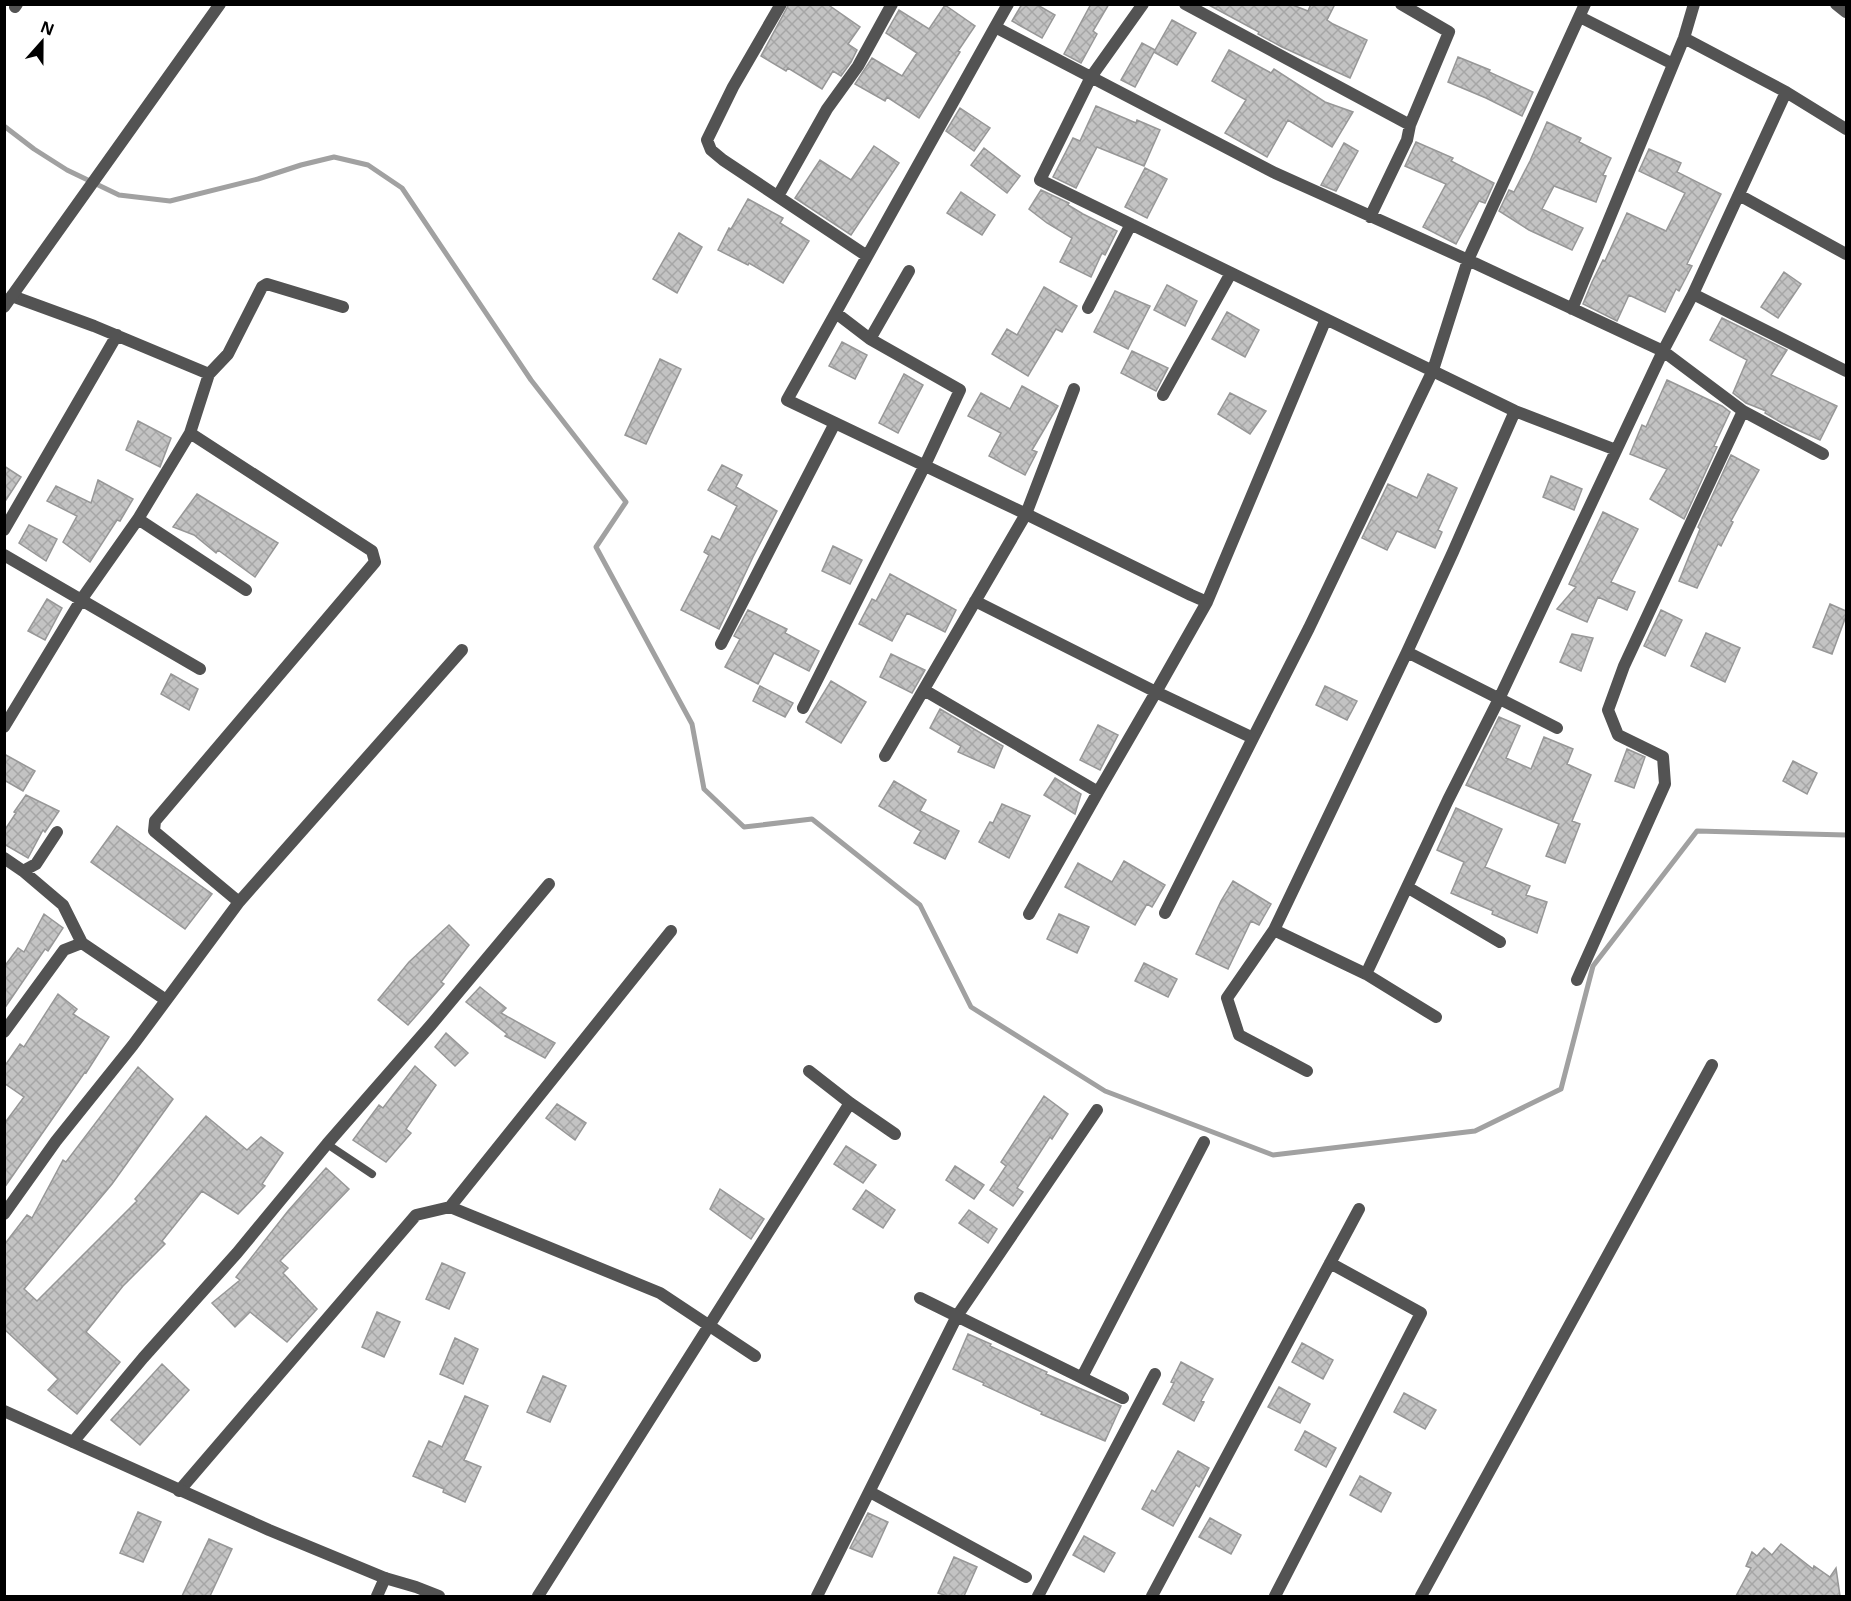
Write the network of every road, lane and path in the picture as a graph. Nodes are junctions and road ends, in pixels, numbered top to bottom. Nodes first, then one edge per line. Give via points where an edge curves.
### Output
1 (220, 4) edge
2 (781, 4) edge
3 (892, 4) edge
4 (1008, 4) edge
5 (1143, 4) edge
6 (1185, 4) edge
7 (1401, 4) edge
8 (1585, 4) edge
9 (1694, 4) edge
10 (1836, 4) edge
11 (1846, 12) edge
12 (1580, 16) junction
13 (995, 27) junction
14 (1684, 38) junction
15 (1674, 64) junction
16 (1091, 77) junction
17 (1786, 92) junction
18 (1410, 125) junction
19 (1846, 129) edge
20 (1739, 195) junction
21 (778, 196) junction
22 (1370, 217) junction
23 (1131, 224) junction
24 (1846, 254) edge
25 (867, 256) junction
26 (1468, 260) junction
27 (909, 272) dead end
28 (1231, 273) junction
29 (1693, 294) junction
30 (8, 301) edge
31 (343, 307) dead end
32 (1088, 308) dead end
33 (1572, 309) junction
34 (836, 313) junction
35 (1326, 319) junction
36 (117, 335) junction
37 (870, 339) junction
38 (1664, 351) junction
39 (1433, 370) junction
40 (1846, 371) edge
41 (209, 374) junction
42 (1074, 388) dead end
43 (1163, 395) dead end
44 (1515, 411) junction
45 (1743, 411) junction
46 (835, 423) junction
47 (190, 433) junction
48 (1616, 450) junction
49 (1823, 454) dead end
50 (925, 465) junction
51 (1026, 514) junction
52 (138, 519) junction
53 (4, 530) edge
54 (4, 555) edge
55 (246, 590) dead end
56 (81, 600) junction
57 (975, 601) junction
58 (1207, 602) junction
59 (721, 644) dead end
60 (462, 650) dead end
61 (1407, 652) junction
62 (201, 669) dead end
63 (924, 690) junction
64 (1156, 692) junction
65 (1499, 699) junction
66 (803, 708) dead end
67 (4, 727) edge
68 (1557, 728) dead end
69 (1253, 738) junction
70 (885, 756) dead end
71 (1098, 792) junction
72 (57, 832) dead end
73 (4, 858) edge
74 (22, 871) junction
75 (549, 884) dead end
76 (1407, 887) junction
77 (239, 902) junction
78 (1165, 913) dead end
79 (1029, 914) dead end
80 (1274, 930) junction
81 (670, 931) dead end
82 (1500, 942) dead end
83 (82, 943) junction
84 (1366, 974) junction
85 (1577, 980) dead end
86 (166, 1000) junction
87 (1436, 1017) dead end
88 (4, 1032) edge
89 (1712, 1065) dead end
90 (809, 1071) dead end
91 (1307, 1071) dead end
92 (850, 1104) junction
93 (1096, 1110) dead end
94 (895, 1134) dead end
95 (1204, 1142) dead end
96 (327, 1144) junction
97 (372, 1174) dead end
98 (450, 1207) junction
99 (1359, 1209) dead end
100 (4, 1214) edge
101 (1330, 1263) junction
102 (920, 1298) dead end
103 (957, 1316) junction
104 (709, 1326) junction
105 (755, 1356) dead end
106 (1155, 1374) dead end
107 (1082, 1377) junction
108 (1123, 1398) dead end
109 (4, 1412) edge
110 (73, 1442) junction
111 (179, 1491) junction
112 (870, 1492) junction
113 (1026, 1577) dead end
114 (385, 1578) junction
115 (377, 1596) edge
116 (439, 1596) edge
117 (538, 1596) edge
118 (817, 1596) edge
119 (1038, 1596) edge
120 (1152, 1596) edge
121 (1275, 1596) edge
122 (1421, 1596) edge

1 - 30 street
2 - 21 street via 706,140 723,160
3 - 21 street
4 - 13 street
5 - 16 street
6 - 18 street
7 - 18 street via 1449,32
8 - 12 street
9 - 14 street
10 - 11 street
12 - 15 street
12 - 26 street
13 - 16 street
13 - 25 street
14 - 15 street
14 - 17 street
15 - 33 street
16 - 22 street via 1275,173
16 - 23 street via 1040,180
17 - 19 street
17 - 20 street
18 - 22 street via 1407,140
20 - 24 street
20 - 29 street
21 - 25 street
22 - 26 street
23 - 28 street
23 - 32 street
25 - 34 street
26 - 33 street
26 - 39 street
27 - 37 street
28 - 35 street
28 - 43 street
29 - 38 street
29 - 40 street
30 - 36 street
31 - 41 street via 267,284 228,354
33 - 38 street
34 - 37 street
34 - 46 street via 787,400
35 - 39 street
35 - 58 street
36 - 41 street
36 - 53 street
37 - 50 street via 960,390
38 - 45 street
38 - 48 street
39 - 44 street
39 - 69 street
41 - 47 street
42 - 51 street
44 - 48 street
44 - 61 street
45 - 49 street
45 - 85 street via 1629,656 1608,710 1618,735 1663,756 1665,784
46 - 50 street
46 - 59 street
47 - 52 street
47 - 77 street via 372,551 375,562 155,821 154,831
48 - 65 street
50 - 51 street
50 - 66 street
51 - 57 street
51 - 58 street
52 - 55 street
52 - 56 street
54 - 56 street
56 - 62 street
56 - 67 street
57 - 63 street
57 - 64 street
58 - 64 street
60 - 77 street
61 - 65 street
61 - 80 street
63 - 70 street
63 - 71 street
64 - 69 street
64 - 71 street
65 - 68 street
65 - 76 street
69 - 78 street
71 - 79 street
72 - 74 street via 36,864
73 - 74 street
74 - 83 street via 63,905
75 - 96 street
76 - 82 street
76 - 84 street
77 - 86 street
80 - 84 street
80 - 91 street via 1227,998 1239,1035
81 - 98 street
83 - 86 street
83 - 88 street via 64,950
84 - 87 street
86 - 100 street
89 - 122 street
90 - 92 street
92 - 94 street
92 - 104 street
93 - 103 street
95 - 107 street
96 - 97 lane
96 - 110 street
98 - 104 street via 660,1293
98 - 111 street via 416,1215
99 - 101 street
101 - 120 street
101 - 121 street via 1421,1313
102 - 103 street
103 - 107 street
103 - 112 street
104 - 105 street
104 - 117 street
106 - 119 street
107 - 108 street
109 - 110 street
110 - 111 street
111 - 114 street
112 - 113 street
112 - 118 street
114 - 115 street
114 - 116 street

